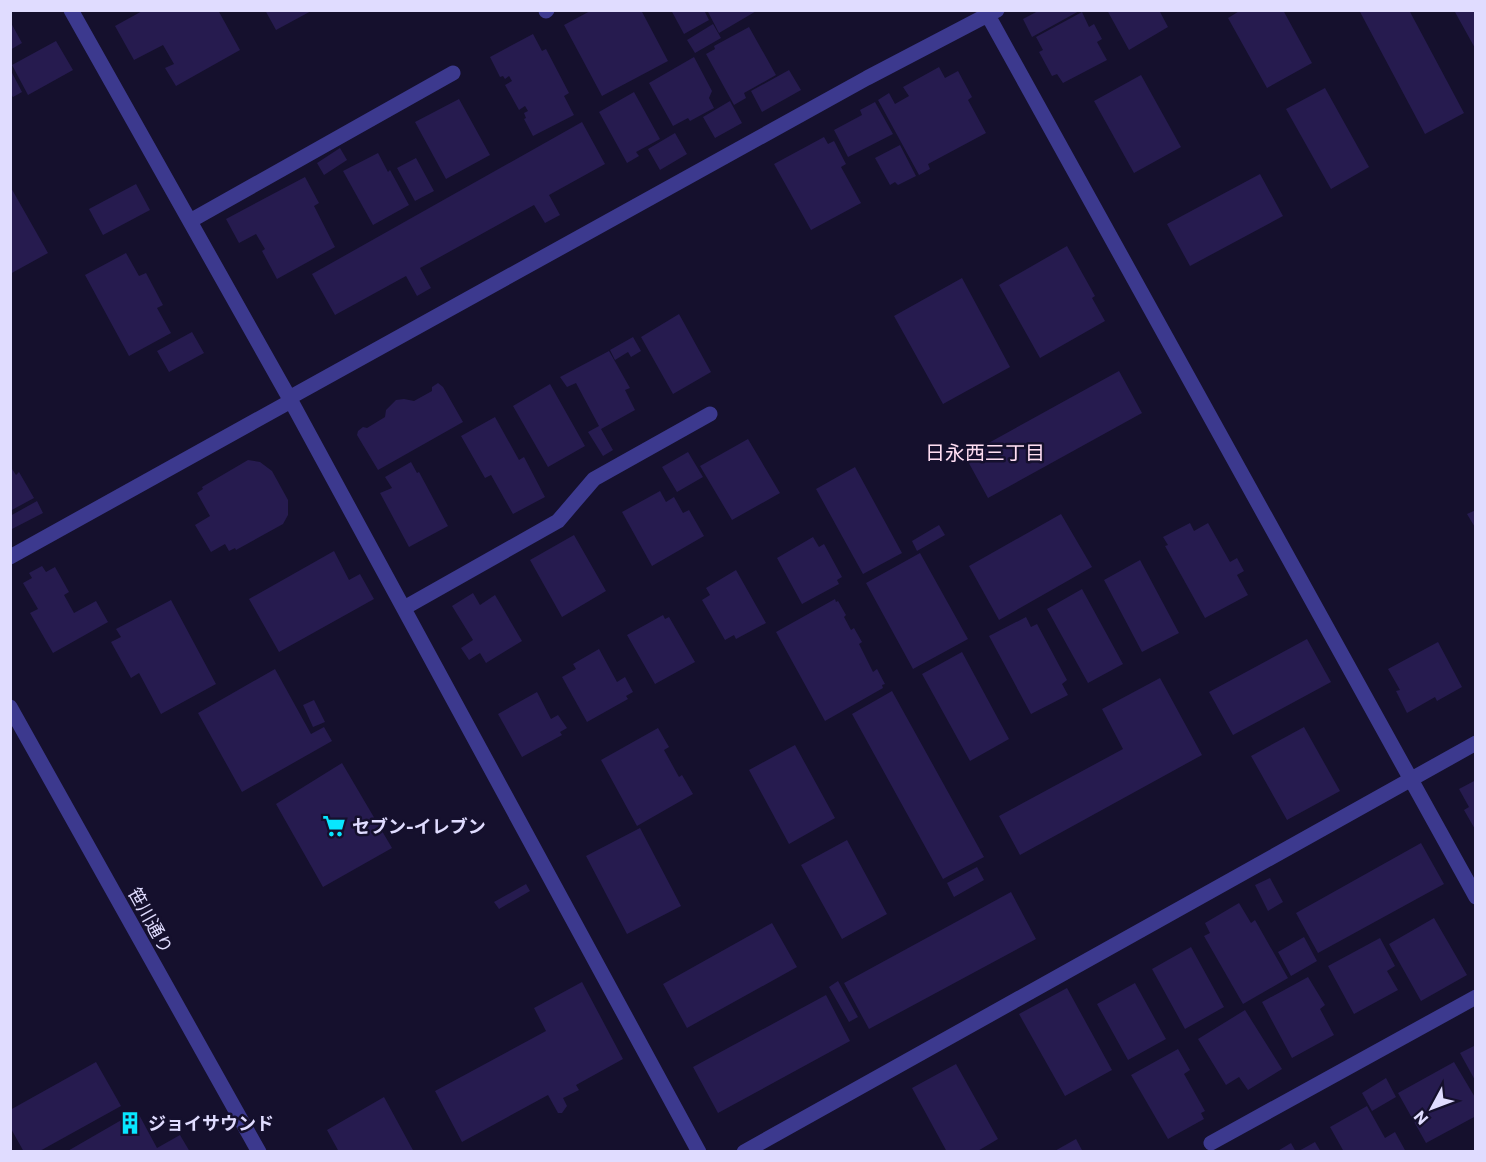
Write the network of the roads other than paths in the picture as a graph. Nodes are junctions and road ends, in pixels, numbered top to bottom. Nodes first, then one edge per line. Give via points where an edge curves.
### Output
1 (71, 10) edge
2 (990, 12) edge
3 (453, 73) dead end
4 (190, 221) junction
5 (290, 399) junction
6 (710, 414) dead end
7 (10, 557) edge
8 (404, 608) junction
9 (10, 707) edge
10 (1476, 742) edge
11 (1411, 779) junction
12 (1476, 897) edge
13 (1476, 998) edge
14 (1211, 1143) dead end
15 (259, 1152) edge
16 (699, 1152) edge
17 (744, 1152) edge

1 - 4 street
2 - 5 street
2 - 11 street
3 - 4 street
4 - 5 street
5 - 7 street
5 - 8 street
6 - 8 street via 594,479 558,521
8 - 16 street
9 - 15 street, 笹川通り
10 - 11 street
11 - 12 street
11 - 17 street
13 - 14 street

